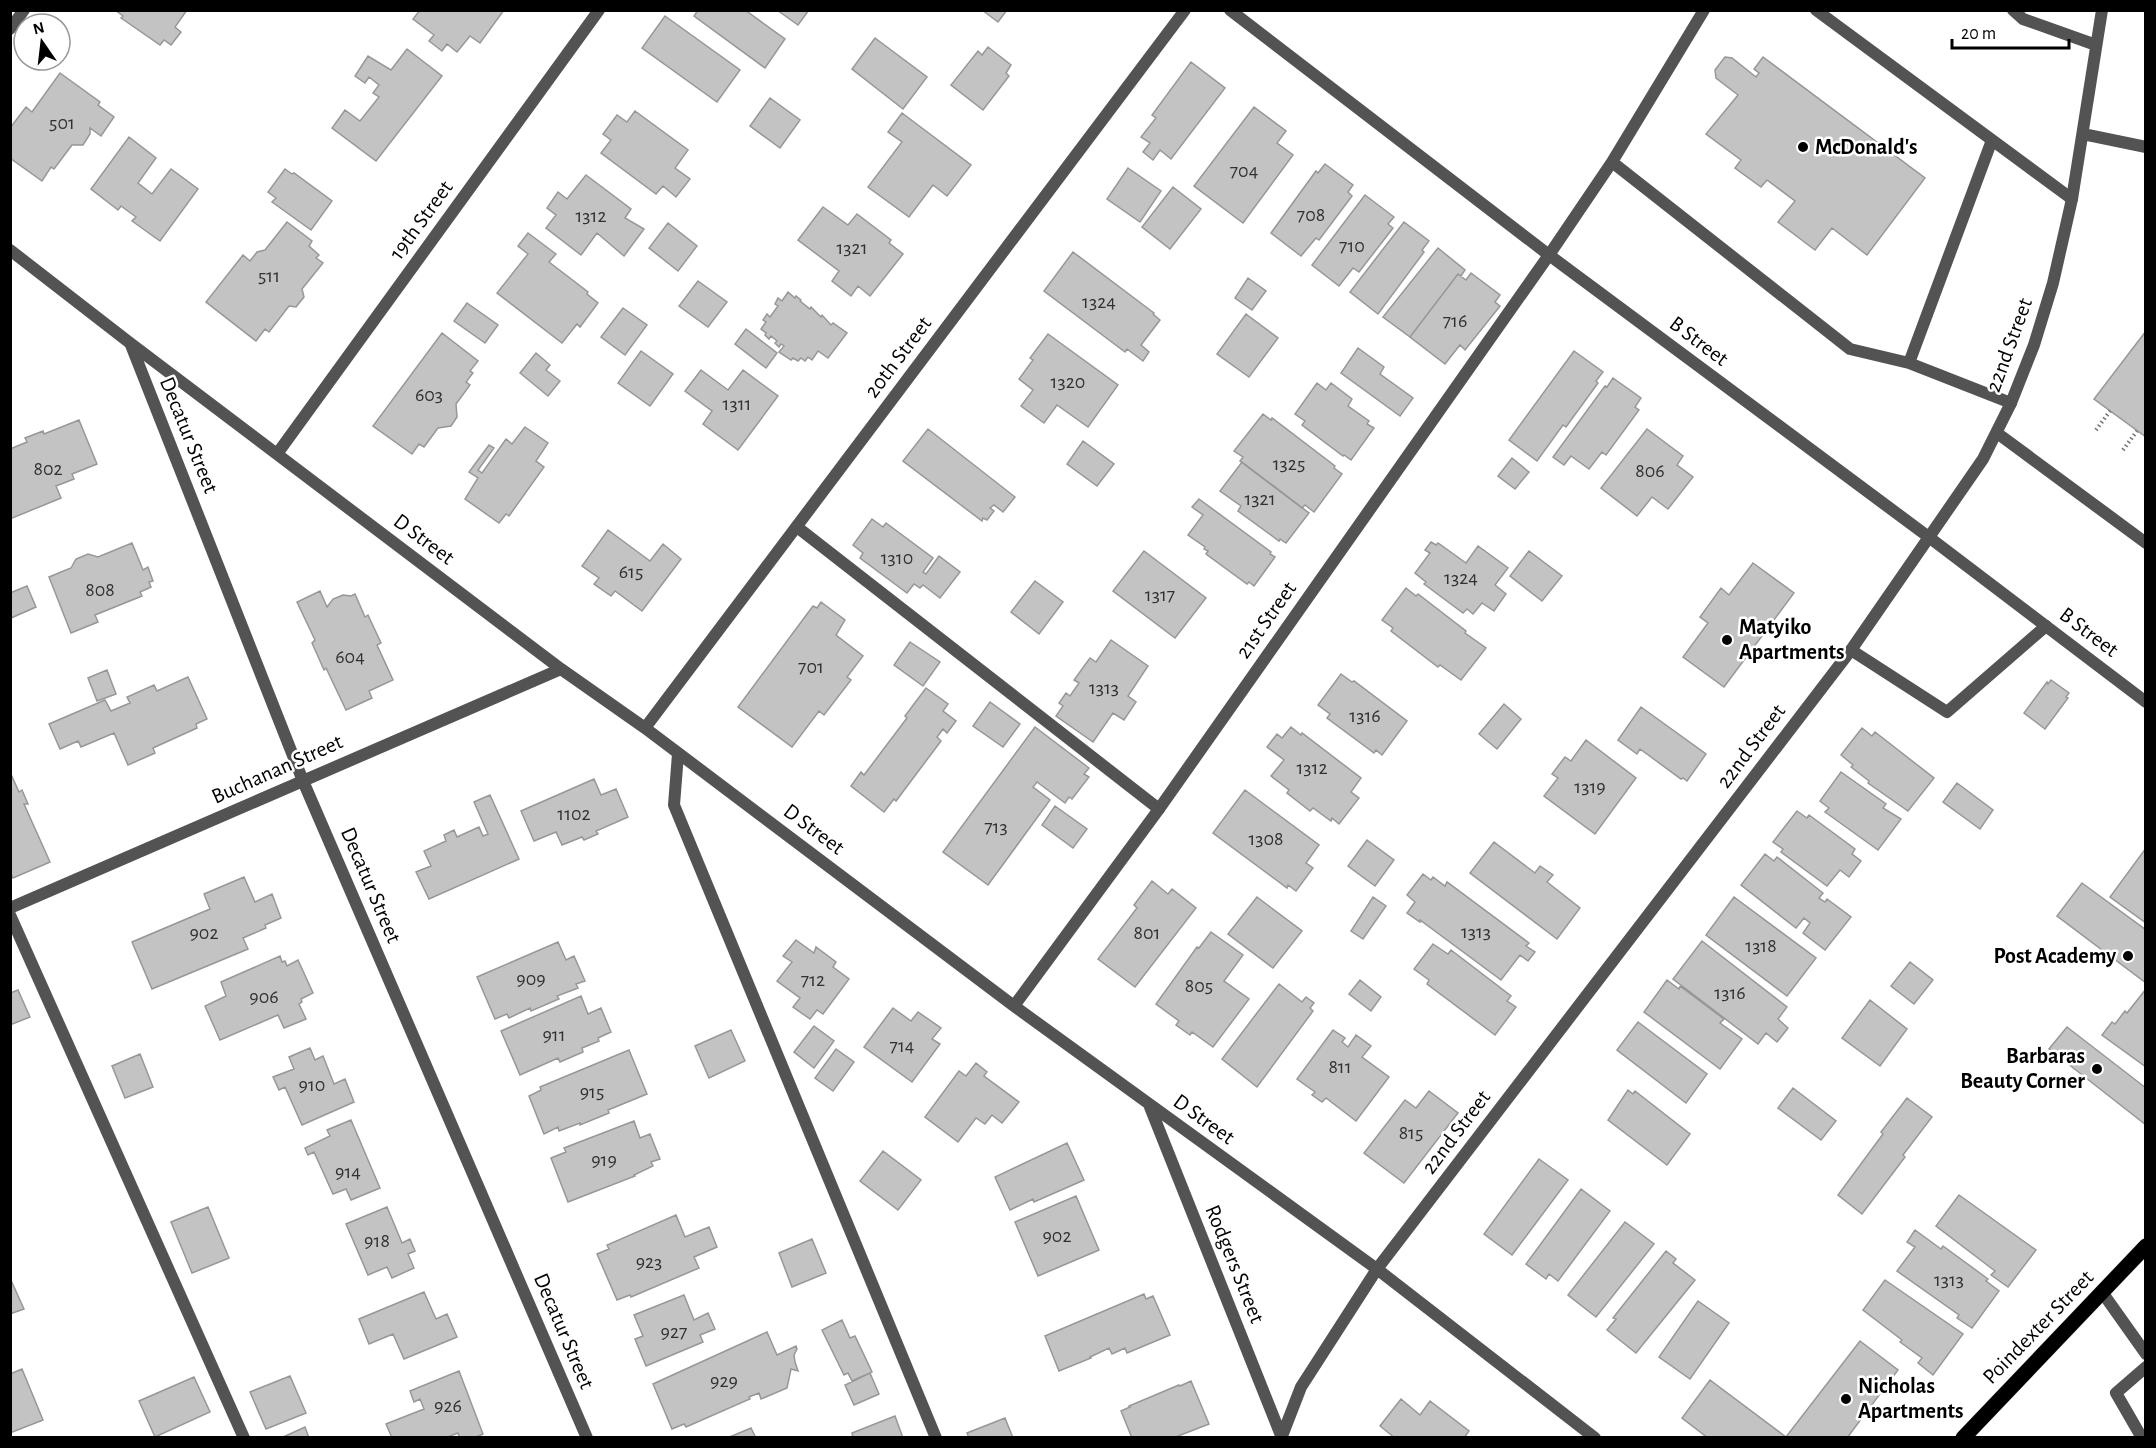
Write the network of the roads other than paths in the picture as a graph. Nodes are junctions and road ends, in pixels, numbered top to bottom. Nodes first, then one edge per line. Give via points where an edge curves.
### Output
1 (24, 10) edge
2 (599, 10) edge
3 (1185, 10) edge
4 (1230, 10) edge
5 (1704, 10) edge
6 (1816, 10) edge
7 (2013, 10) edge
8 (2102, 10) edge
9 (10, 29) edge
10 (2096, 45) junction
11 (2083, 134) junction
12 (1992, 140) junction
13 (2145, 147) edge
14 (1612, 162) junction
15 (2072, 198) junction
16 (10, 250) edge
17 (1549, 255) junction
18 (130, 344) junction
19 (1909, 363) junction
20 (2011, 403) junction
21 (1997, 433) junction
22 (277, 454) junction
23 (797, 527) junction
24 (1930, 538) junction
25 (2145, 543) edge
26 (2046, 626) junction
27 (1851, 650) junction
28 (561, 669) junction
29 (2145, 702) edge
30 (645, 728) junction
31 (678, 754) junction
32 (303, 781) junction
33 (1159, 809) junction
34 (10, 908) edge
35 (10, 915) edge
36 (1014, 1006) junction
37 (1149, 1106) junction
38 (2145, 1246) edge
39 (1377, 1269) junction
40 (2102, 1292) junction
41 (2145, 1354) edge
42 (2145, 1367) edge
43 (1971, 1434) edge
44 (244, 1437) edge
45 (587, 1437) edge
46 (936, 1437) edge
47 (1281, 1437) edge
48 (1595, 1437) edge
49 (2142, 1437) edge

1 - 9 street
2 - 22 street, 19th Street
3 - 23 street, 20th Street
4 - 17 street, B Street
5 - 14 street, 21st Street
6 - 12 street
7 - 10 street via 2023,18
8 - 10 street, 22nd Street
10 - 11 street, 22nd Street
11 - 13 street
11 - 15 street, 22nd Street
12 - 15 street
12 - 19 street
14 - 17 street, 21st Street
14 - 19 street via 1850,349
15 - 20 street, 22nd Street via 2053,283
16 - 18 street, D Street
17 - 24 street, B Street
17 - 33 street, 21st Street
18 - 22 street, D Street
18 - 32 street, Decatur Street
19 - 20 street
20 - 21 street, 22nd Street
21 - 24 street, 22nd Street
21 - 25 street
22 - 28 street, D Street
23 - 30 street, 20th Street
23 - 33 street
24 - 26 street, B Street
24 - 27 street, 22nd Street
26 - 27 street via 1947,712
26 - 29 street, B Street
27 - 39 street, 22nd Street
28 - 30 street, D Street
28 - 32 street, Buchanan Street
30 - 31 street, D Street
31 - 36 street, D Street
31 - 46 street via 674,806
32 - 34 street, Buchanan Street
32 - 45 street, Decatur Street
33 - 36 street, 21st Street
35 - 44 street
36 - 37 street, D Street
37 - 39 street, D Street
37 - 47 street, Rodgers Street
38 - 40 main road, Poindexter Street
39 - 47 street, 22nd Street via 1301,1387
39 - 48 street, D Street
40 - 41 street
40 - 43 main road, Poindexter Street
42 - 49 street via 2116,1393

